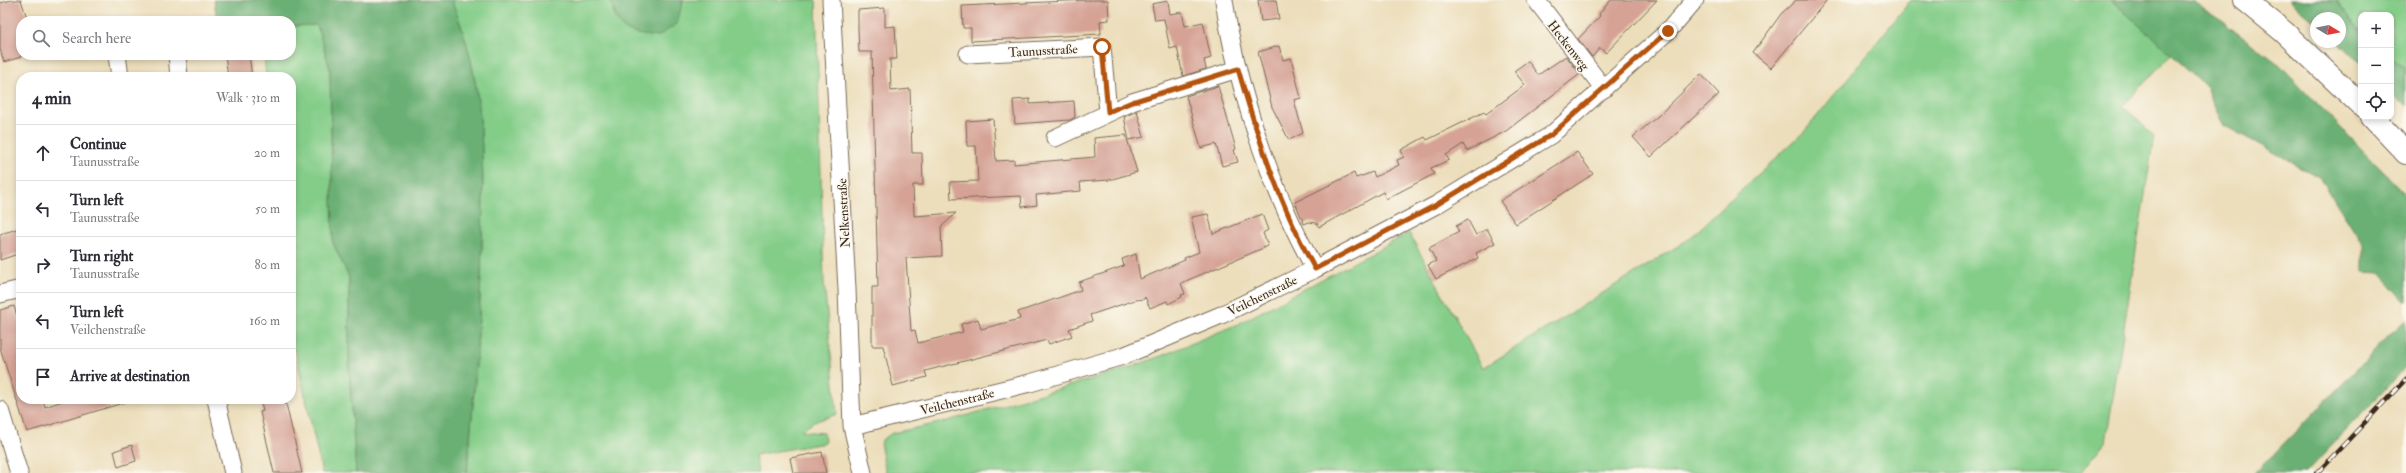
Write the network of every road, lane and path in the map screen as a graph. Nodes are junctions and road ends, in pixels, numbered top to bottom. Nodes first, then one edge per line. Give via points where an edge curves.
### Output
1 (831, 0) edge
2 (1224, 0) edge
3 (1536, 0) edge
4 (1695, 0) edge
5 (2245, 0) edge
6 (968, 54) dead end
7 (118, 60) edge
8 (177, 60) edge
9 (1238, 69) junction
10 (119, 72) edge
11 (179, 72) edge
12 (1604, 89) junction
13 (2358, 102) edge
14 (1108, 112) junction
15 (2375, 120) edge
16 (1055, 138) dead end
17 (2406, 153) edge
18 (1315, 269) junction
19 (16, 290) edge
20 (0, 294) edge
21 (217, 404) edge
22 (0, 410) edge
23 (852, 426) junction
24 (20, 473) edge
25 (233, 473) edge
26 (863, 473) edge

1 - 23 street, Nelkenstraße via 847,281
2 - 9 street
3 - 12 street, Heckenweg
4 - 12 street, Veilchenstraße via 1668,31
5 - 13 street via 2284,32
6 - 14 street, Taunusstraße via 1102,47
7 - 10 street
8 - 11 street
9 - 14 street
9 - 18 street via 1255,128 1279,194 1299,241
12 - 18 street, Veilchenstraße via 1544,139 1436,205
14 - 16 street
15 - 17 street
18 - 23 street, Veilchenstraße via 1221,315 1123,356 1022,385
19 - 20 street
21 - 25 street
22 - 24 street
23 - 26 street, Nelkenstraße

